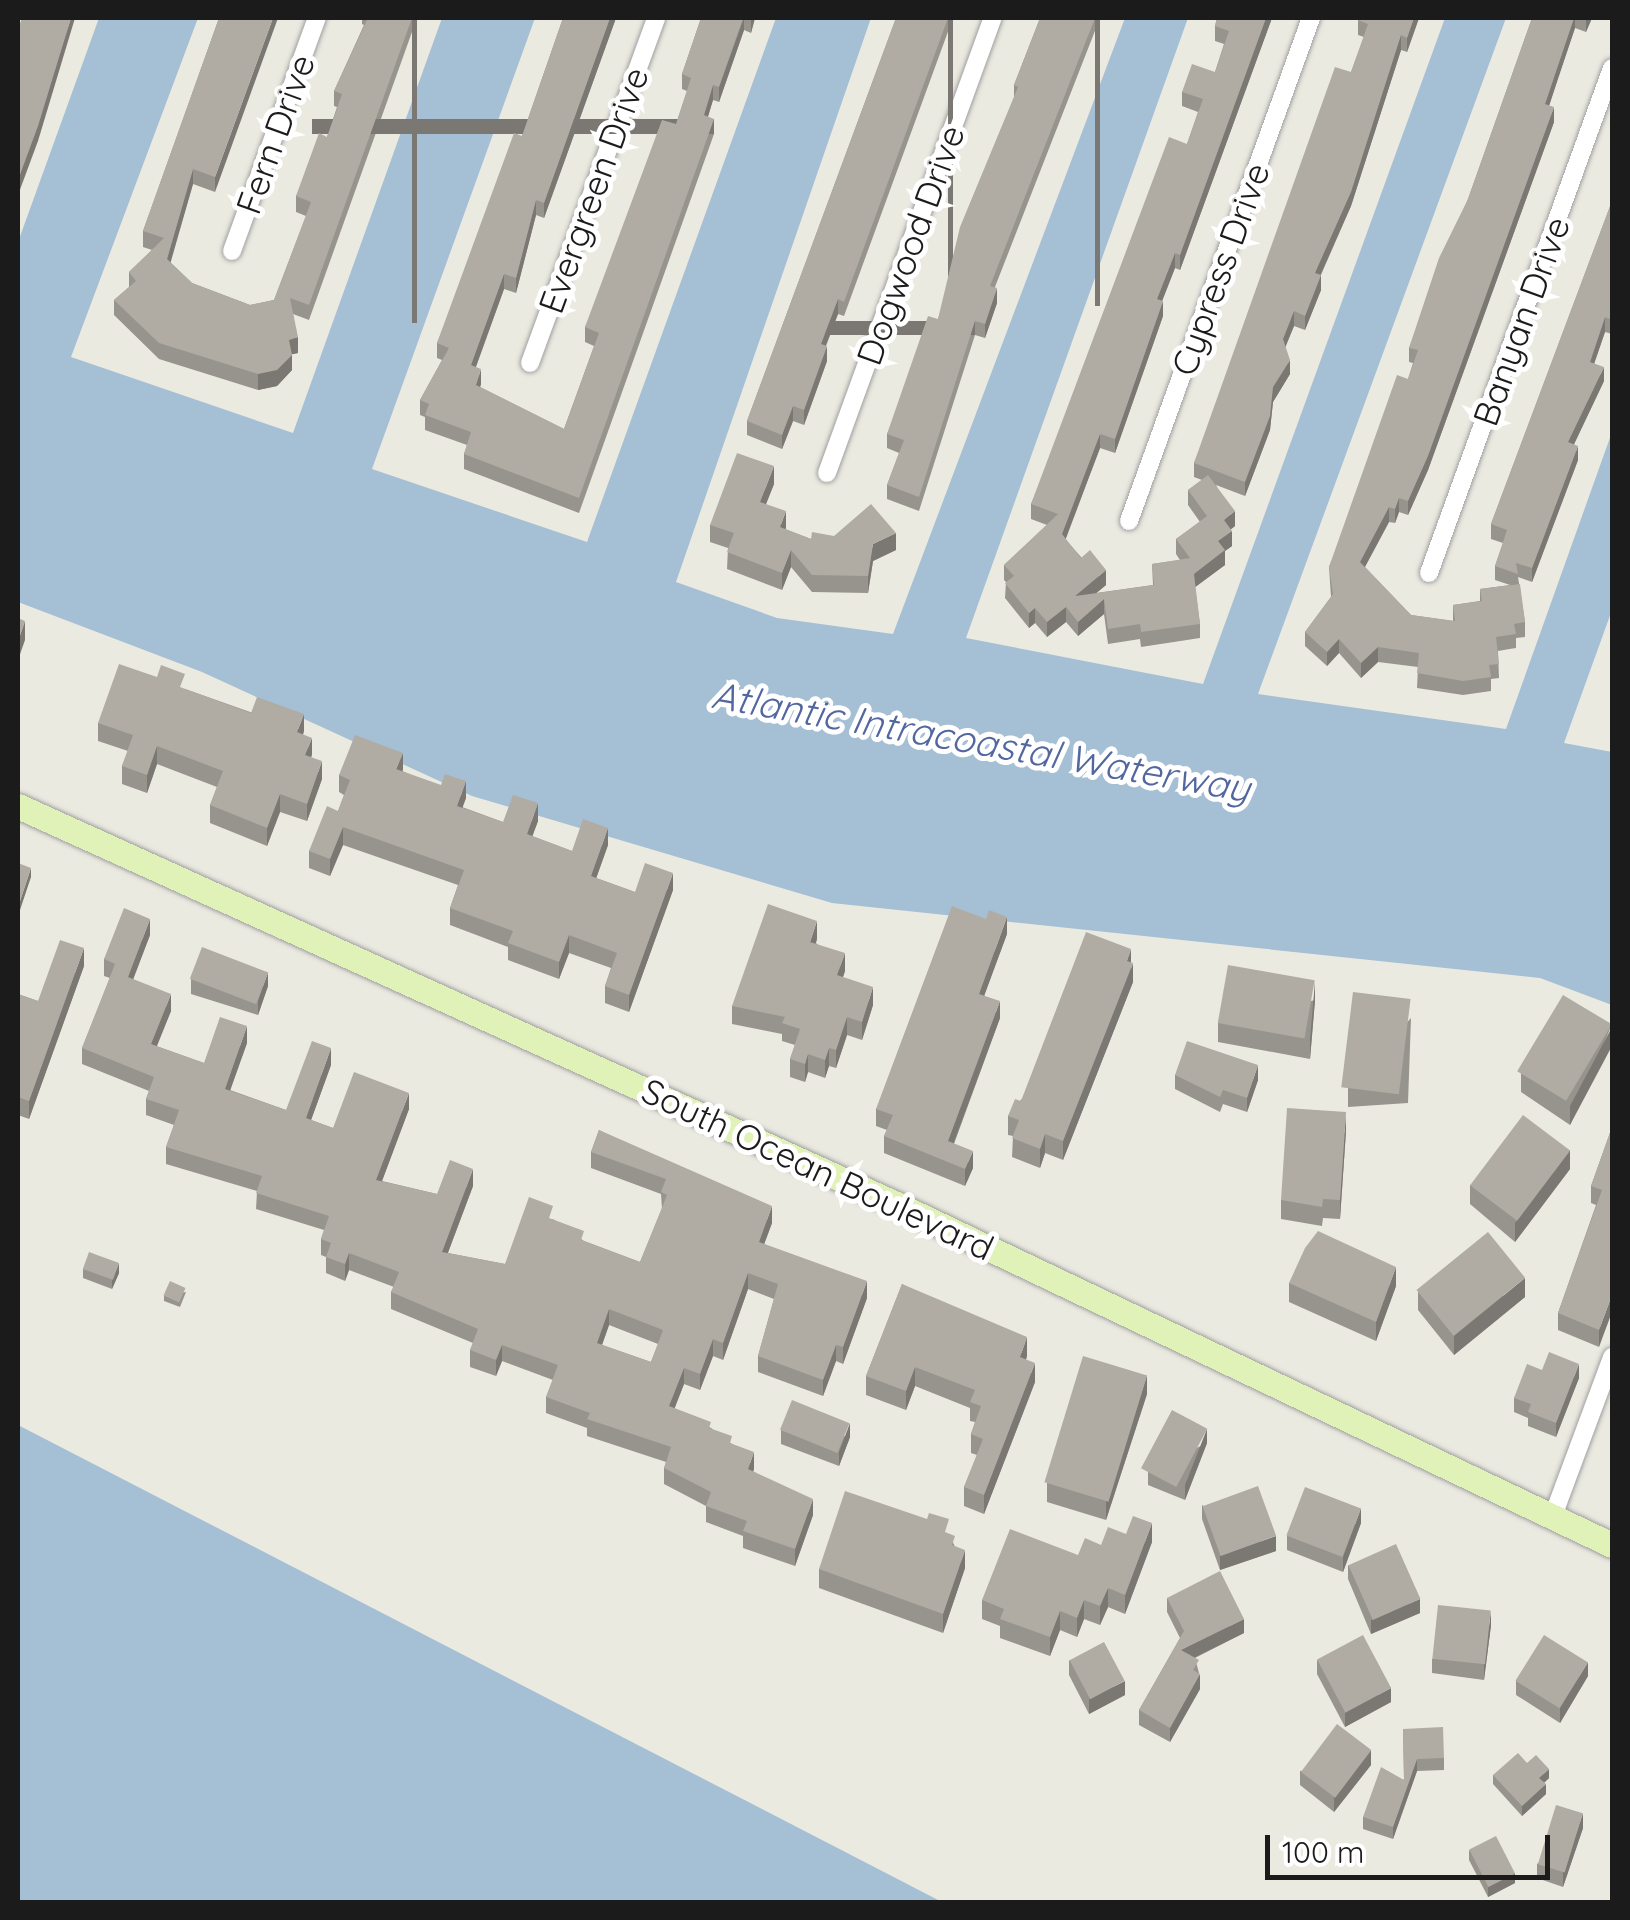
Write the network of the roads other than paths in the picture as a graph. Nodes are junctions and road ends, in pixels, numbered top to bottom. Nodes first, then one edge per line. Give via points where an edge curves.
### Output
1 (317, 18) edge
2 (656, 18) edge
3 (993, 18) edge
4 (1312, 18) edge
5 (1612, 68) edge
6 (232, 252) dead end
7 (530, 363) dead end
8 (827, 474) dead end
9 (1129, 521) dead end
10 (1429, 573) dead end
11 (18, 806) edge
12 (1612, 1357) edge
13 (1553, 1516) junction
14 (1612, 1545) edge

1 - 6 street, Fern Drive
2 - 7 street, Evergreen Drive
3 - 8 street, Dogwood Drive
4 - 9 street, Cypress Drive
5 - 10 street, Banyan Drive
11 - 13 main road, South Ocean Boulevard via 896,1204
12 - 13 street
13 - 14 main road, South Ocean Boulevard

